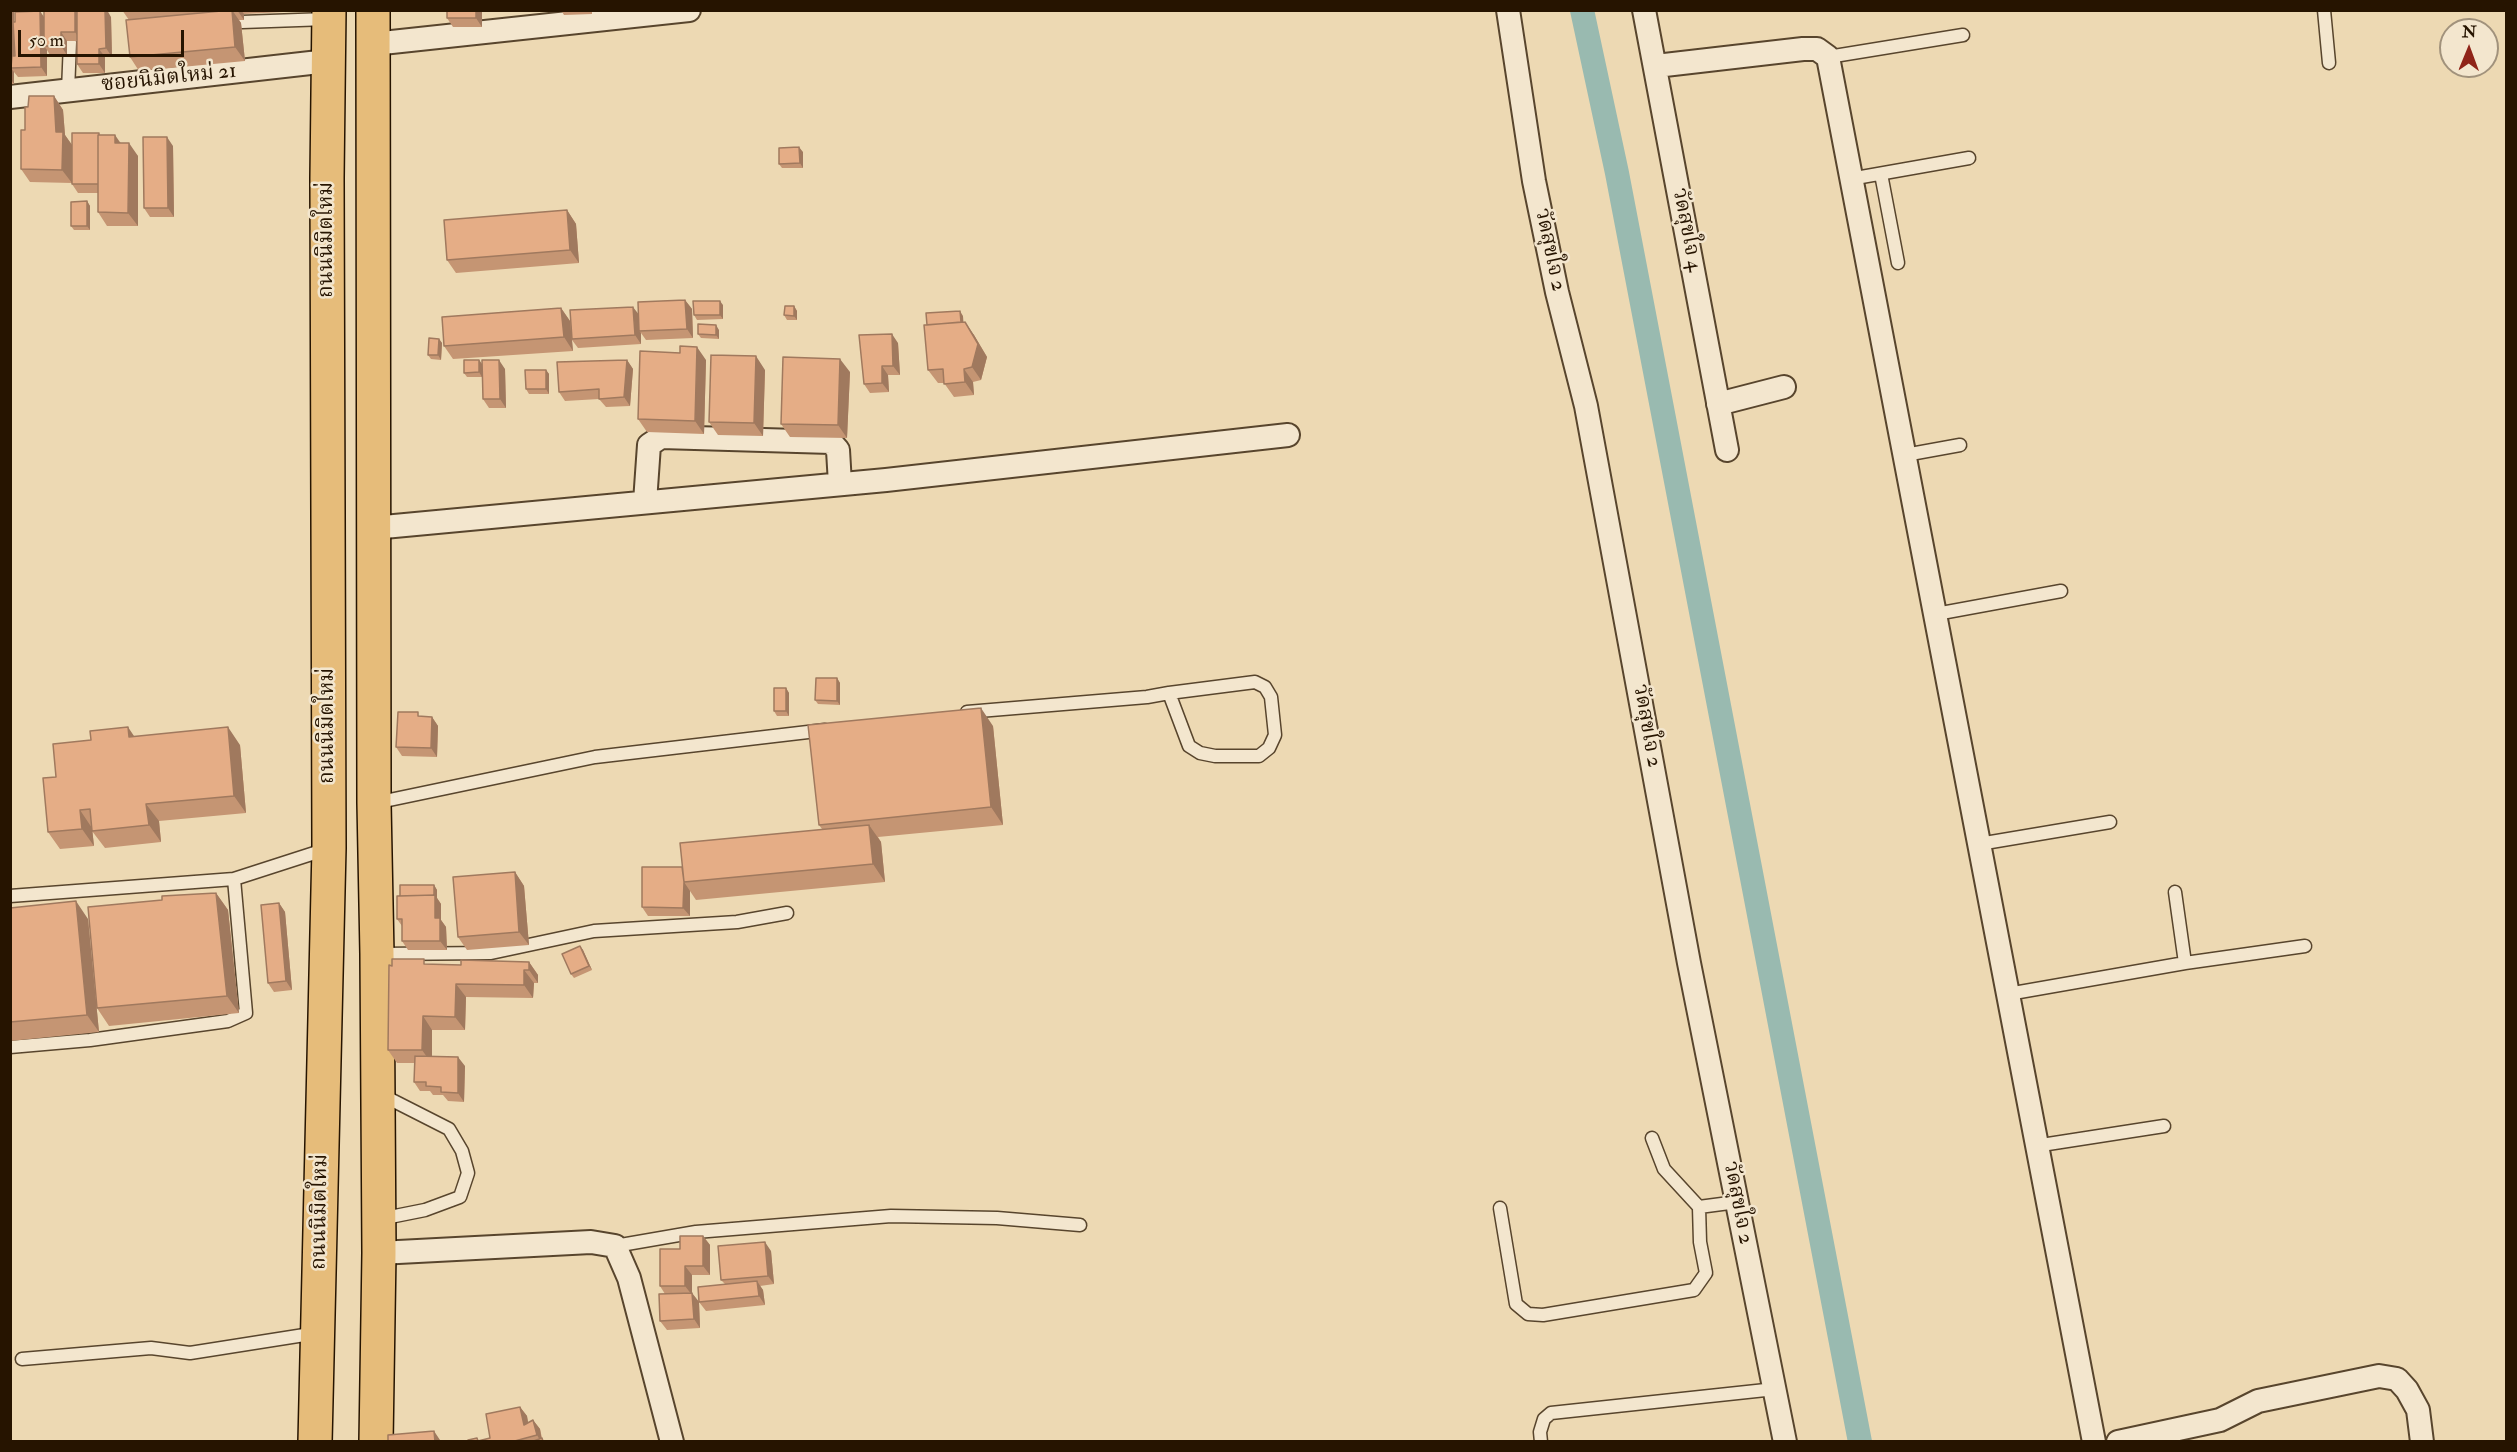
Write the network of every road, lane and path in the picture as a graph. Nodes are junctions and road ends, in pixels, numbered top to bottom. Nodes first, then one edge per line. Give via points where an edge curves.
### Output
1 (373, 10) edge
2 (689, 10) edge
3 (1508, 10) edge
4 (1644, 10) edge
5 (2324, 10) edge
6 (329, 15) edge
7 (242, 22) dead end
8 (1963, 35) dead end
9 (70, 42) edge
10 (373, 45) junction
11 (1828, 57) junction
12 (328, 61) junction
13 (2329, 63) dead end
14 (1656, 66) junction
15 (68, 91) junction
16 (21, 99) edge
17 (1969, 158) dead end
18 (1881, 174) junction
19 (1850, 179) junction
20 (1898, 263) dead end
21 (1784, 387) dead end
22 (1718, 404) junction
23 (1288, 435) dead end
24 (1960, 445) dead end
25 (1727, 450) dead end
26 (1905, 455) junction
27 (840, 484) junction
28 (645, 502) junction
29 (373, 528) junction
30 (2061, 591) dead end
31 (1936, 614) junction
32 (1169, 693) junction
33 (957, 713) edge
34 (839, 728) edge
35 (374, 803) junction
36 (2110, 822) dead end
37 (1979, 844) junction
38 (329, 848) junction
39 (234, 879) junction
40 (2175, 892) dead end
41 (10, 896) edge
42 (787, 913) dead end
43 (2305, 946) dead end
44 (377, 954) junction
45 (2186, 963) junction
46 (2008, 994) junction
47 (10, 1047) edge
48 (378, 1093) junction
49 (2164, 1126) dead end
50 (1652, 1138) dead end
51 (2035, 1146) junction
52 (1737, 1202) junction
53 (1699, 1207) junction
54 (1500, 1208) dead end
55 (378, 1220) junction
56 (1080, 1225) dead end
57 (615, 1246) junction
58 (379, 1253) junction
59 (318, 1332) junction
60 (22, 1359) dead end
61 (1774, 1389) junction
62 (315, 1442) edge
63 (376, 1442) edge
64 (672, 1442) edge
65 (1541, 1442) edge
66 (1785, 1442) edge
67 (2094, 1442) edge
68 (2118, 1442) edge
69 (2422, 1442) edge

1 - 10 main road
2 - 10 street
3 - 52 street, วัดสุขใจ 2 via 1534,181 1586,406
4 - 14 street, วัดสุขใจ 4
5 - 13 lane
6 - 7 lane
6 - 12 main road, ถนนนิมิตใหม่
8 - 11 lane
9 - 15 lane
10 - 29 main road
11 - 14 street via 1817,49 1803,49
11 - 19 street
12 - 15 street, ซอยนิมิตใหม่ 21
12 - 38 main road, ถนนนิมิตใหม่
14 - 22 street, วัดสุขใจ 4
15 - 16 street, ซอยนิมิตใหม่ 21
17 - 18 lane
18 - 19 lane
18 - 20 lane
19 - 26 street
21 - 22 street
22 - 25 street, วัดสุขใจ 4
23 - 27 street
24 - 26 lane
26 - 31 street
27 - 28 street
27 - 28 street via 838,450 831,442 660,437 649,445
28 - 29 street
29 - 35 main road
30 - 31 lane
31 - 37 street
32 - 32 lane via 1255,682 1265,687 1271,697 1275,735 1269,748 1259,756 1200,753 1189,746
32 - 33 lane
34 - 35 lane via 595,757
35 - 44 main road
36 - 37 lane
37 - 46 street
38 - 39 lane
38 - 59 main road, ถนนนิมิตใหม่
39 - 41 lane
39 - 47 lane via 246,1013 228,1021
40 - 45 lane
42 - 44 lane via 737,922 594,931 492,953
43 - 45 lane
44 - 48 main road
45 - 46 lane
46 - 51 street
48 - 55 main road
48 - 55 lane via 449,1129 462,1151 468,1173 460,1197 425,1210
49 - 51 lane
50 - 53 lane via 1664,1169
51 - 67 street
52 - 53 lane
52 - 61 street, วัดสุขใจ 2
53 - 54 lane via 1706,1273 1694,1290 1543,1315 1528,1314 1516,1304
55 - 58 main road
56 - 57 lane via 997,1218 891,1216 696,1232
57 - 58 street via 591,1242
57 - 64 street via 628,1278
58 - 63 main road
59 - 60 lane via 190,1353 151,1348
59 - 62 main road, ถนนนิมิตใหม่
61 - 65 lane via 1551,1413 1544,1419
61 - 66 street, วัดสุขใจ 2
68 - 69 street via 2220,1420 2277,1396 2379,1376 2397,1379 2407,1390 2418,1410

